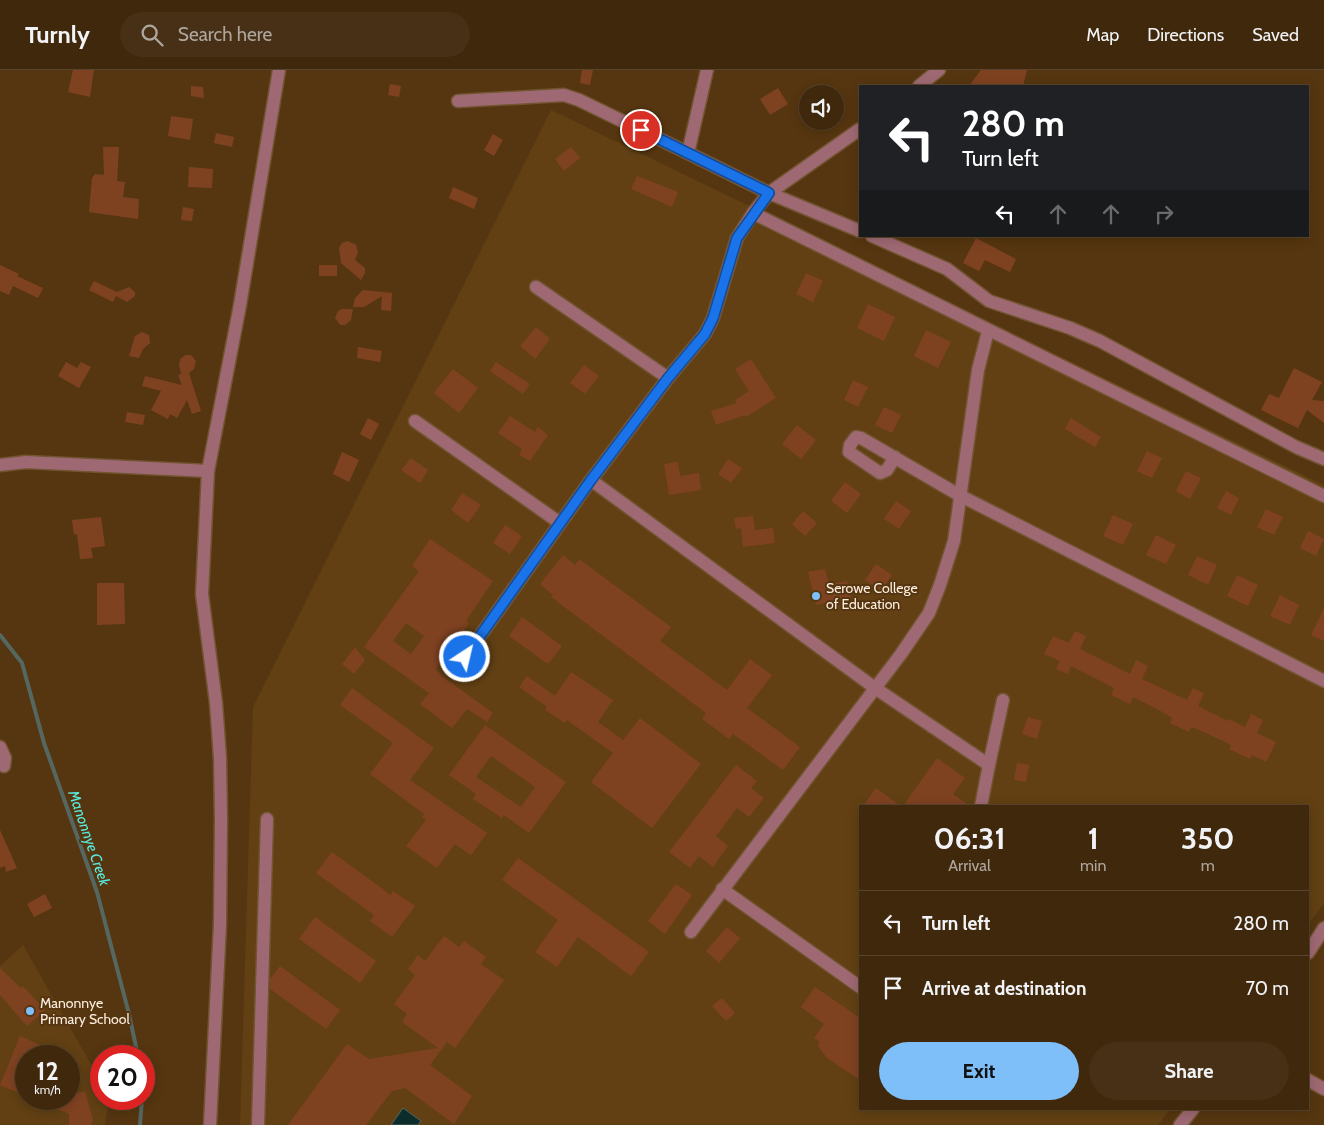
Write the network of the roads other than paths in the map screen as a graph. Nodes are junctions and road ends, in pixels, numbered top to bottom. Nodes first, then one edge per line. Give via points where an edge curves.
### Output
1 (279, 70) edge
2 (708, 70) edge
3 (938, 70) edge
4 (919, 85) edge
5 (458, 101) dead end
6 (859, 130) edge
7 (688, 153) junction
8 (769, 193) junction
9 (753, 213) junction
10 (859, 231) edge
11 (874, 237) edge
12 (536, 287) dead end
13 (988, 331) junction
14 (668, 378) junction
15 (415, 422) dead end
16 (895, 457) dead end
17 (1324, 459) edge
18 (0, 465) edge
19 (208, 471) junction
20 (591, 480) junction
21 (959, 495) junction
22 (1324, 496) edge
23 (560, 523) junction
24 (465, 657) dead end
25 (1324, 681) edge
26 (875, 688) junction
27 (1003, 700) dead end
28 (0, 747) edge
29 (989, 765) junction
30 (4, 766) dead end
31 (981, 805) edge
32 (267, 819) dead end
33 (722, 889) junction
34 (1324, 928) edge
35 (692, 932) dead end
36 (1309, 951) edge
37 (859, 986) edge
38 (1309, 1081) edge
39 (1324, 1089) edge
40 (1192, 1110) edge
41 (210, 1125) edge
42 (258, 1125) edge
43 (1180, 1125) edge

1 - 19 street via 240,305
2 - 7 street
3 - 4 street
5 - 7 street via 564,95
6 - 8 street
7 - 8 street
8 - 9 street
8 - 10 street
9 - 13 street
9 - 14 street via 737,238 705,334
11 - 17 street via 947,269 989,301 1100,341
12 - 14 street
13 - 21 street via 978,370
13 - 22 street
14 - 20 street
15 - 23 street
16 - 21 street
18 - 19 street via 26,462
19 - 41 street via 202,594 216,703 221,820 220,924
20 - 23 street
20 - 26 street
21 - 25 street
21 - 26 street via 954,541 940,586 928,613
23 - 24 street
26 - 29 street
26 - 33 street
27 - 29 street
28 - 30 street via 5,758
29 - 31 street
32 - 42 street
33 - 35 street
33 - 37 street
34 - 36 street
38 - 39 street
40 - 43 street

